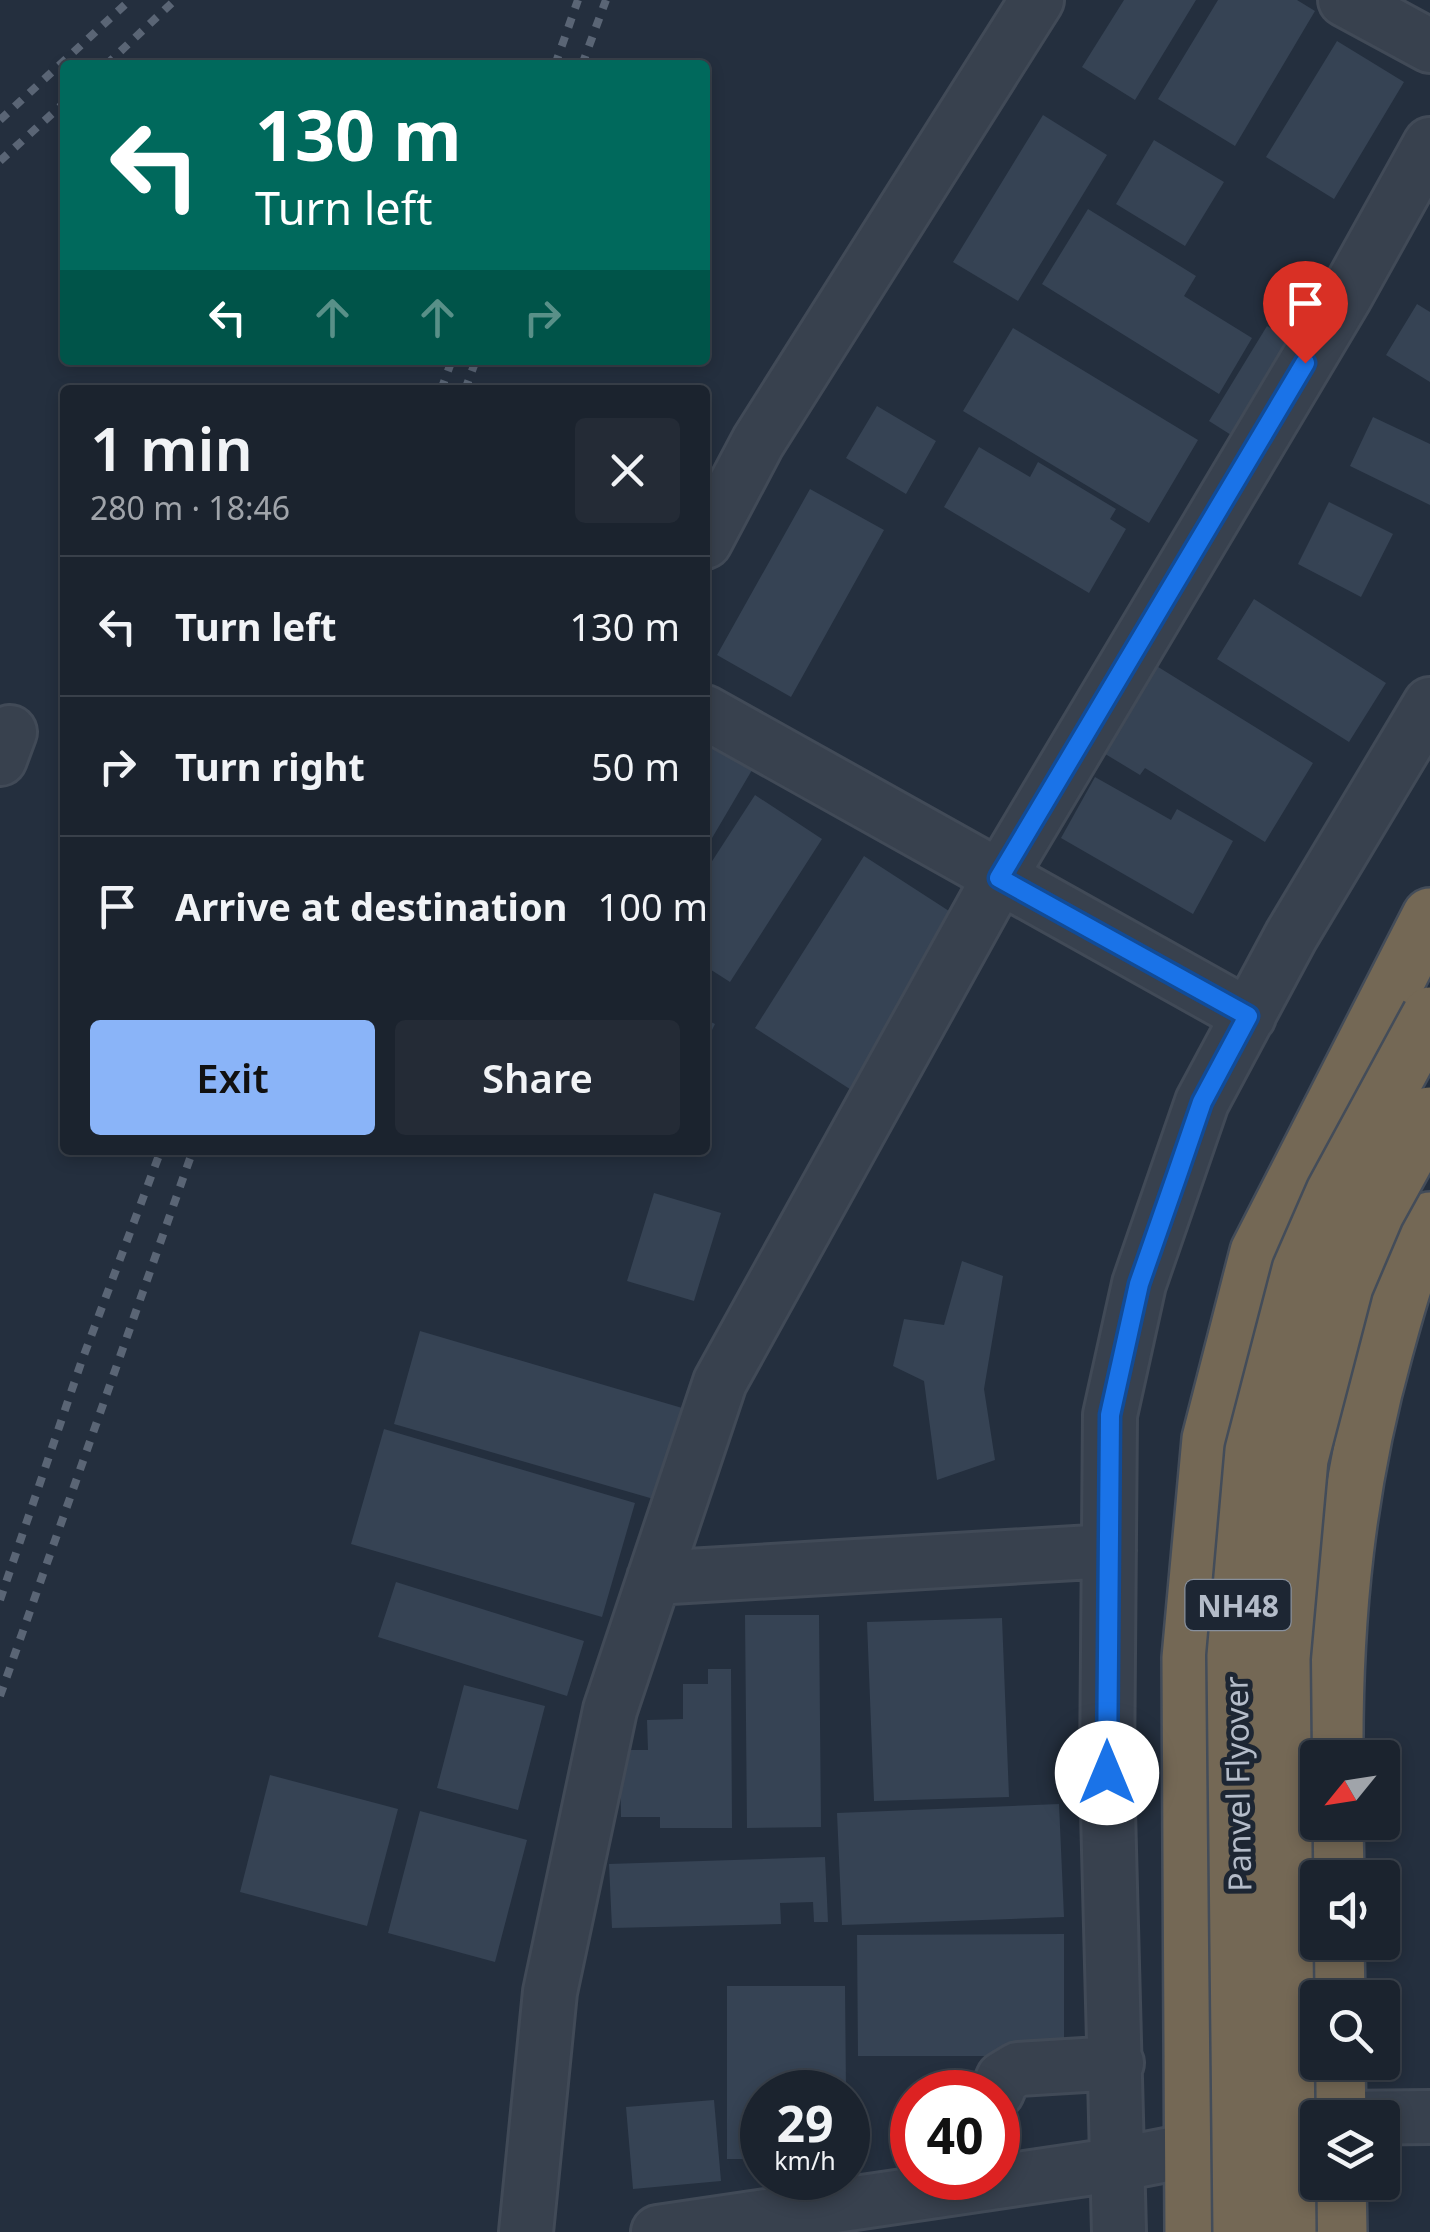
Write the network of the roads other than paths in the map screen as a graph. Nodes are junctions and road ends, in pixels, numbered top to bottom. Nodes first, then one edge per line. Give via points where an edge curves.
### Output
1 (1037, 0) edge
2 (1345, 0) edge
3 (1430, 46) edge
4 (1430, 144) edge
5 (710, 533) edge
6 (1430, 704) edge
7 (710, 715) edge
8 (999, 878) junction
9 (1430, 916) edge
10 (1430, 1015) edge
11 (1248, 1016) junction
12 (1430, 1114) edge
13 (1430, 1220) edge
14 (1109, 1551) junction
15 (654, 1578) junction
16 (1335, 1740) edge
17 (1117, 2063) junction
18 (1016, 2070) edge
19 (1400, 2117) edge
20 (1430, 2117) edge
21 (1300, 2126) edge
22 (1193, 2151) junction
23 (1120, 2164) junction
24 (1020, 2173) edge
25 (890, 2193) edge
26 (1338, 2200) edge
27 (526, 2232) edge
28 (658, 2232) edge
29 (1118, 2232) edge
30 (1193, 2232) edge
31 (1241, 2232) edge
32 (1288, 2232) edge
33 (1338, 2232) edge

1 - 5 street via 758,442
2 - 3 street
4 - 8 street
6 - 11 street
7 - 8 street
8 - 11 street
8 - 15 street via 720,1382
9 - 22 highway via 1258,1252 1210,1439 1190,1658
10 - 31 highway, Panvel Flyover / NH48, bridge via 1334,1192 1300,1270 1253,1451 1235,1656
11 - 14 street via 1202,1102 1139,1284 1110,1415
12 - 32 highway, Panvel Flyover / NH48, bridge via 1344,1286 1300,1459 1282,1658
13 - 16 highway via 1397,1305 1354,1469 1340,1571
14 - 15 street
14 - 17 street via 1107,1773
15 - 27 street via 610,1710 550,1992
17 - 18 street
17 - 23 street
19 - 20 street
21 - 22 street
22 - 23 street
22 - 30 highway
23 - 24 street
23 - 29 street
25 - 28 street
26 - 33 highway

